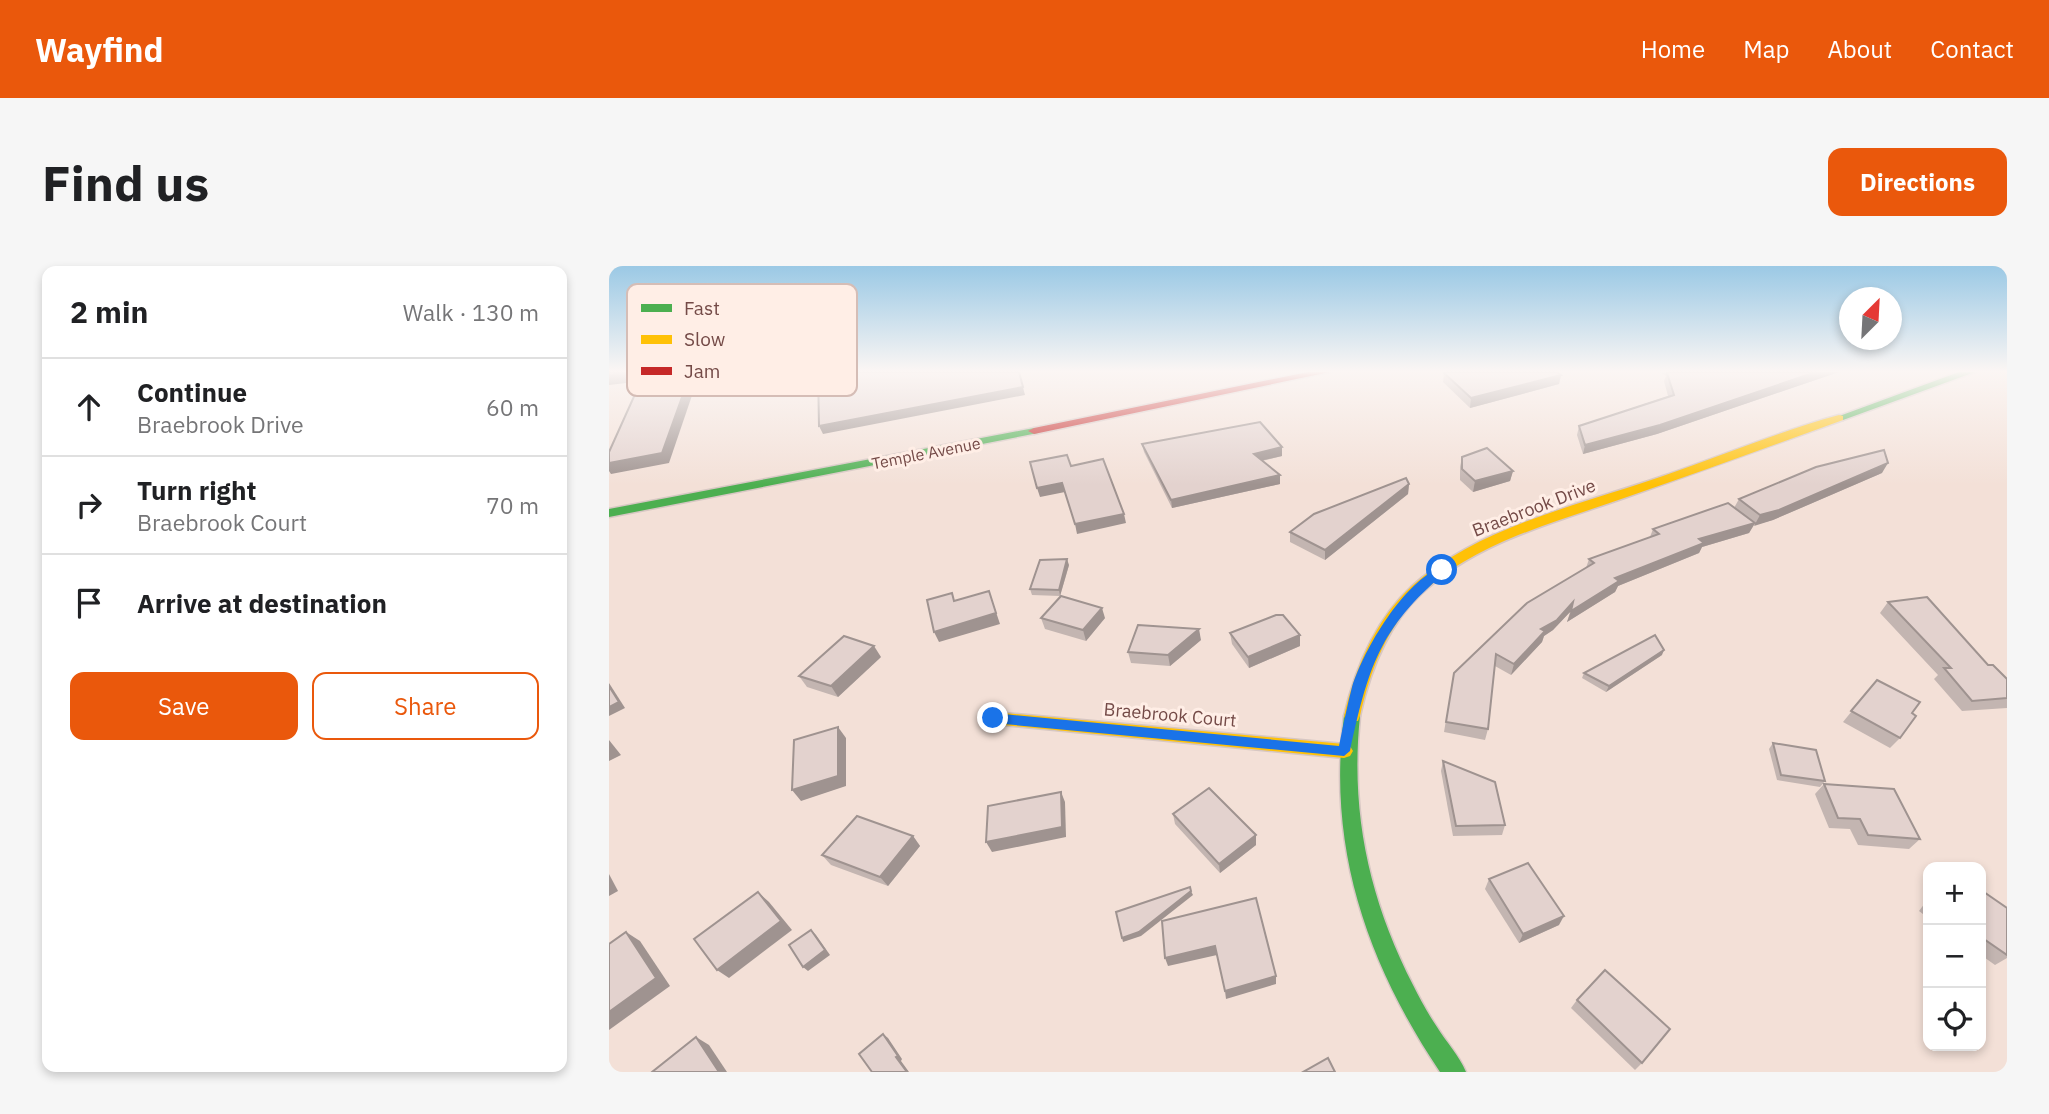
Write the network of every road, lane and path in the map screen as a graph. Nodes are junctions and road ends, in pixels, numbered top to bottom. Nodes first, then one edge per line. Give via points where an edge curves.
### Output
1 (1138, 410) edge
2 (1863, 410) edge
3 (609, 513) edge
4 (993, 718) dead end
5 (1344, 751) junction
6 (1454, 1072) edge

1 - 3 street, Temple Avenue
2 - 5 street, Braebrook Drive via 1540,523 1479,548 1442,570 1416,592 1378,642 1359,686
4 - 5 street, Braebrook Court
5 - 6 street, Braebrook Drive via 1344,799 1355,862 1378,932 1419,1018

